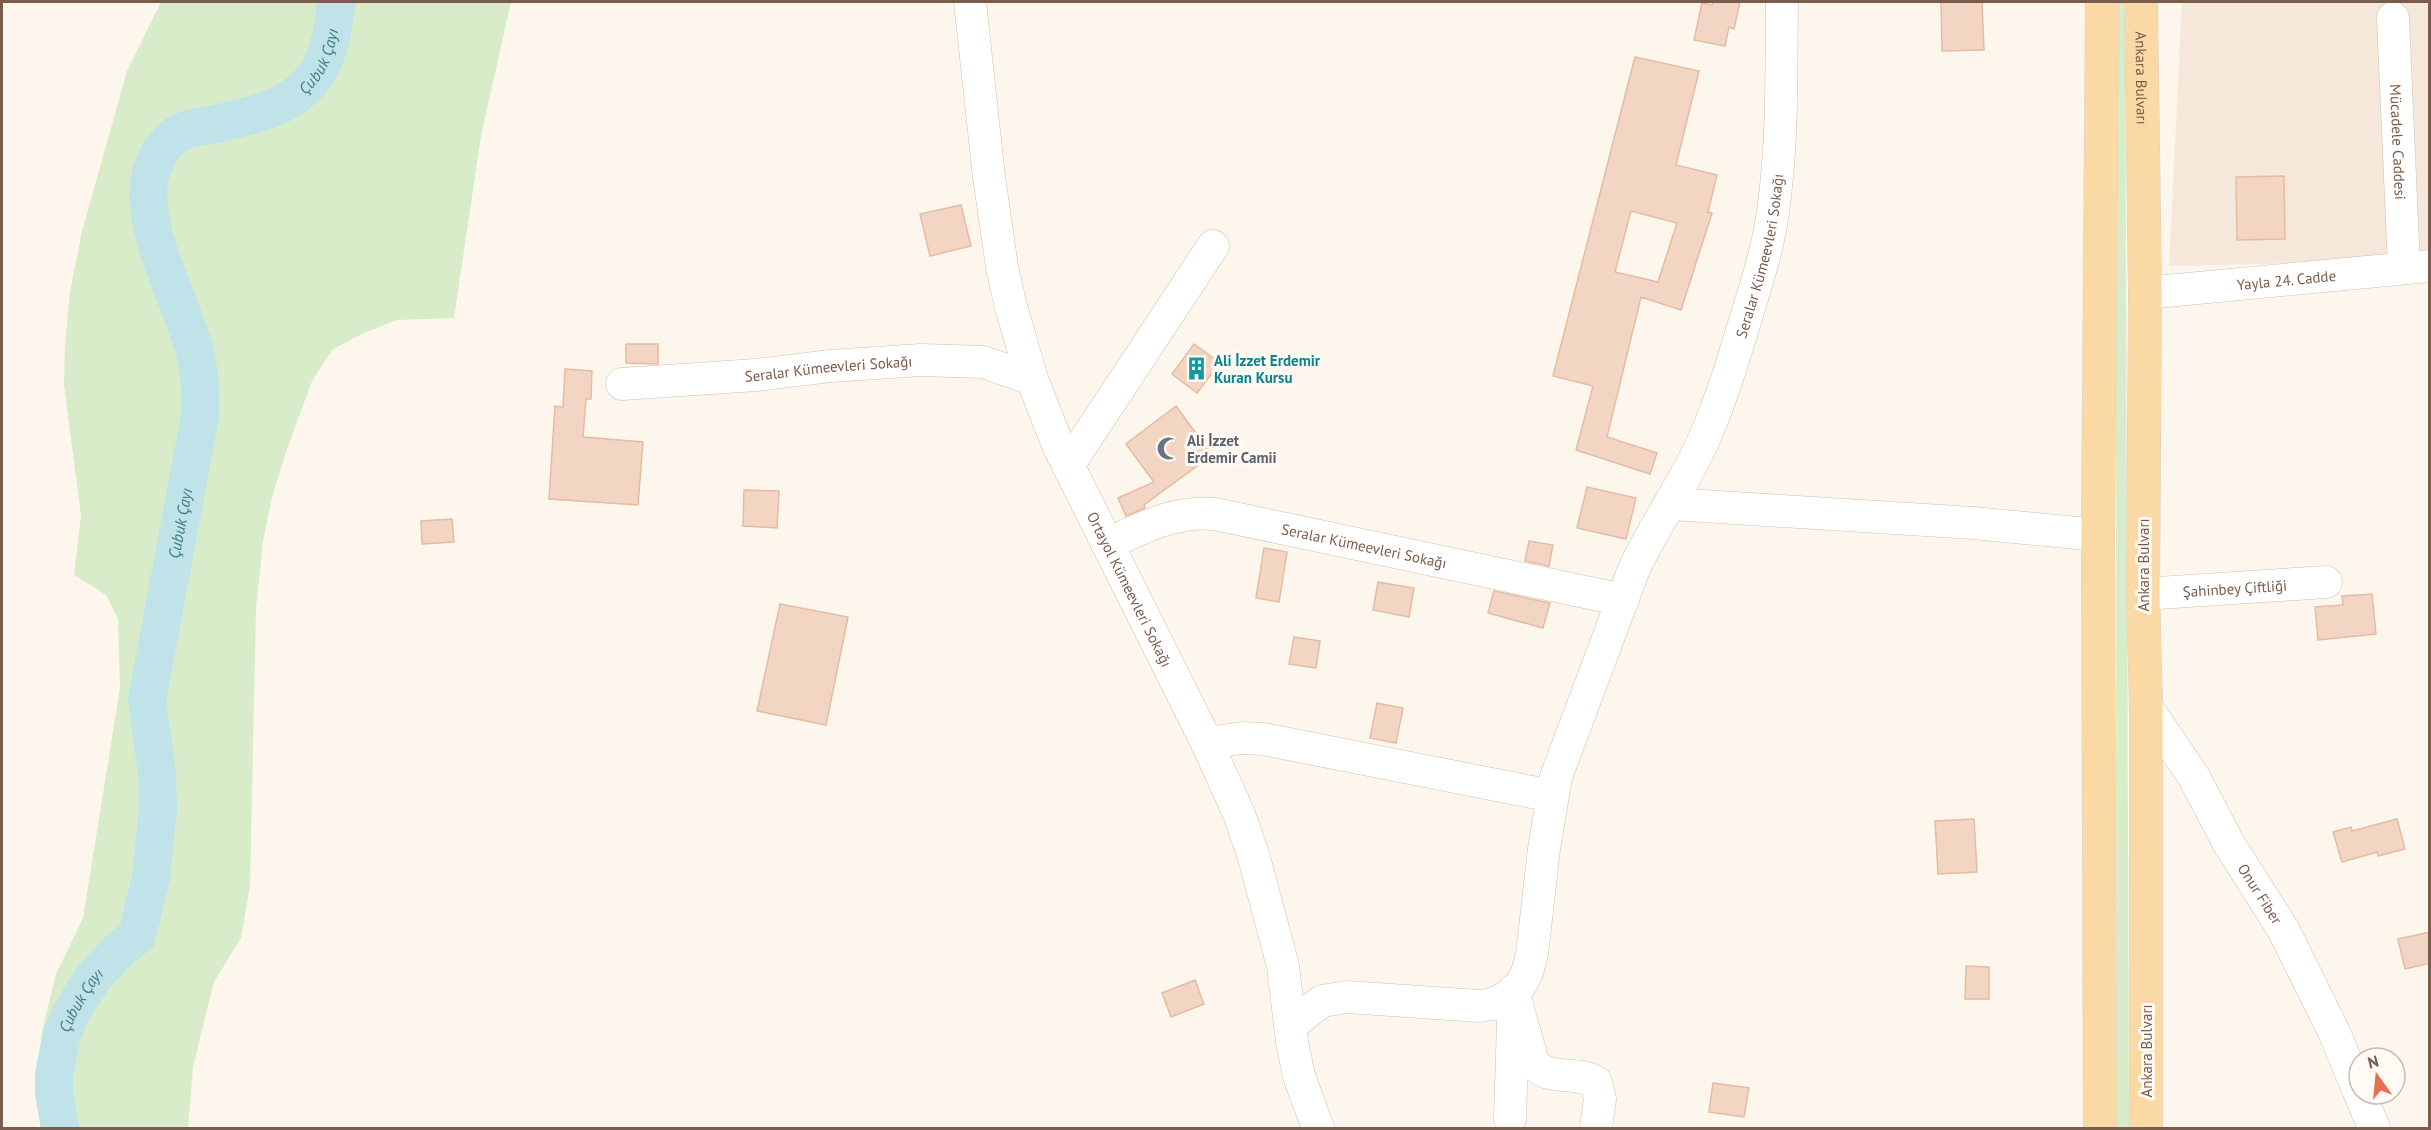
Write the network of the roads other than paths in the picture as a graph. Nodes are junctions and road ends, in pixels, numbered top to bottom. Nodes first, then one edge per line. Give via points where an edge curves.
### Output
1 (970, 2) edge
2 (1782, 2) edge
3 (2102, 2) edge
4 (2141, 2) edge
5 (2393, 18) dead end
6 (1213, 246) dead end
7 (2417, 267) edge
8 (2145, 293) junction
9 (1032, 379) junction
10 (622, 384) dead end
11 (1068, 466) junction
12 (1671, 504) junction
13 (2098, 535) junction
14 (1107, 544) junction
15 (2326, 582) dead end
16 (2143, 594) junction
17 (1623, 600) junction
18 (2146, 706) junction
19 (1207, 743) junction
20 (1552, 796) junction
21 (1514, 991) junction
22 (1290, 1026) junction
23 (2347, 1064) edge
24 (2365, 1106) edge
25 (1510, 1119) dead end
26 (1318, 1128) edge
27 (1596, 1128) edge
28 (2100, 1128) edge
29 (2146, 1128) edge
30 (2374, 1128) edge

1 - 9 street, Ortayol Kümeevleri Sokağı via 1002,267
2 - 12 street, Seralar Kümeevleri Sokağı via 1777,179 1766,246 1721,394
3 - 13 main road
4 - 8 main road, Ankara Bulvarı
5 - 7 street, Mücadele Caddesi
6 - 11 street
7 - 8 street, Yayla 24. Cadde
8 - 16 main road, Ankara Bulvarı
9 - 10 street, Seralar Kümeevleri Sokağı via 983,362 921,360
9 - 11 street, Ortayol Kümeevleri Sokağı
11 - 14 street, Ortayol Kümeevleri Sokağı
12 - 13 street
12 - 17 street, Seralar Kümeevleri Sokağı via 1645,545
13 - 28 main road
14 - 17 street, Seralar Kümeevleri Sokağı via 1186,513 1215,514
14 - 19 street, Ortayol Kümeevleri Sokağı
15 - 16 street, Şahinbey Çiftliği
16 - 18 main road, Ankara Bulvarı
17 - 20 street, Seralar Kümeevleri Sokağı via 1562,758
18 - 23 street, Onur Fiber via 2194,777 2229,844 2283,929
18 - 29 main road, Ankara Bulvarı
19 - 20 street via 1263,738
19 - 22 street, Ortayol Kümeevleri Sokağı via 1226,781 1253,854 1282,966
20 - 21 street, Seralar Kümeevleri Sokağı via 1532,954 1527,973
21 - 22 street via 1493,1004 1479,1005 1333,998 1322,1001
21 - 25 street
21 - 27 street via 1538,1070 1546,1074 1579,1075 1596,1082 1600,1100
22 - 26 street, Ortayol Kümeevleri Sokağı via 1299,1076
24 - 30 street, Onur Fiber

